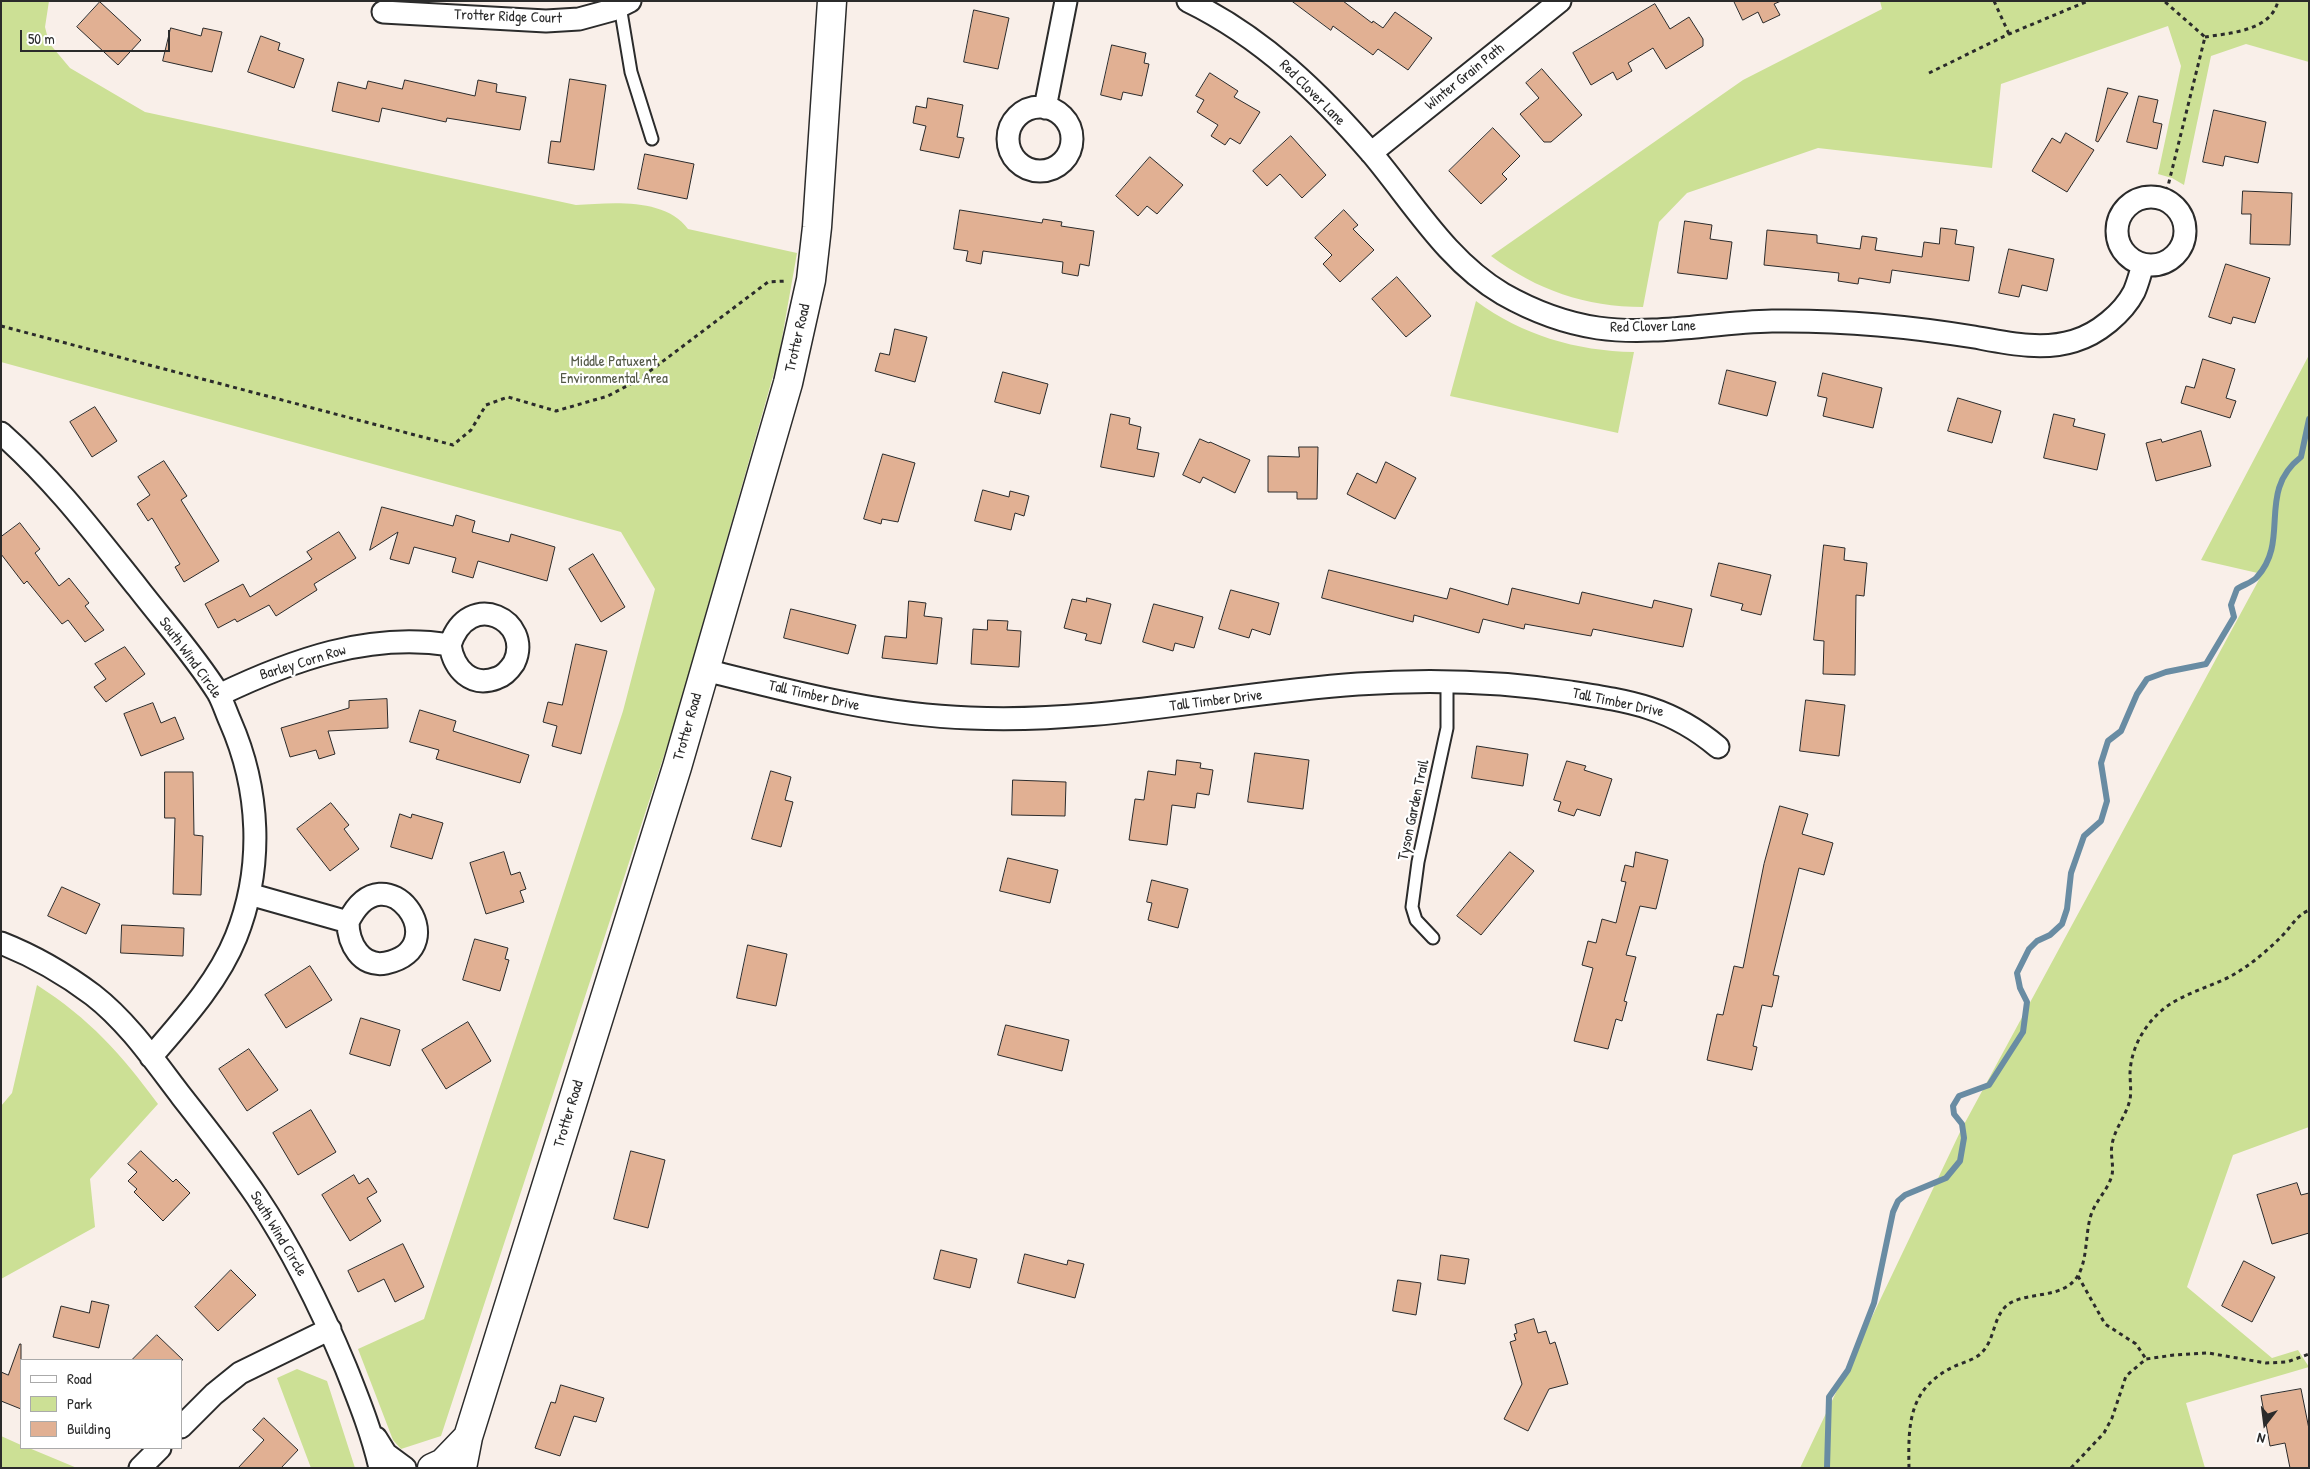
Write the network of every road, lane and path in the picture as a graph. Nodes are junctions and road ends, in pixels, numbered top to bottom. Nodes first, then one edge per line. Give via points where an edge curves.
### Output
1 (832, 1) edge
2 (1066, 1) edge
3 (1188, 1) edge
4 (1560, 1) edge
5 (1994, 1) edge
6 (2088, 1) edge
7 (2164, 1) edge
8 (2278, 1) edge
9 (625, 4) edge
10 (383, 12) dead end
11 (2009, 34) junction
12 (2205, 37) junction
13 (1929, 73) dead end
14 (1045, 108) dead end
15 (652, 139) dead end
16 (1371, 153) junction
17 (2162, 198) junction
18 (2143, 265) junction
19 (811, 280) junction
20 (1, 326) edge
21 (1, 433) edge
22 (450, 644) dead end
23 (705, 670) junction
24 (1447, 681) junction
25 (219, 695) junction
26 (1718, 747) dead end
27 (250, 894) junction
28 (2309, 910) edge
29 (348, 922) dead end
30 (1433, 938) dead end
31 (1, 943) edge
32 (151, 1057) junction
33 (2078, 1276) junction
34 (330, 1329) junction
35 (2309, 1354) edge
36 (2146, 1359) junction
37 (182, 1426) edge
38 (371, 1432) junction
39 (468, 1437) junction
40 (159, 1449) edge
41 (140, 1468) edge
42 (380, 1468) edge
43 (404, 1468) edge
44 (432, 1468) edge
45 (462, 1468) edge
46 (1909, 1468) edge
47 (2071, 1468) edge

1 - 19 street, Trotter Road via 822,174
2 - 14 street
3 - 16 street, Red Clover Lane via 1237,28 1270,52 1308,84
4 - 16 street, Winter Grain Path
5 - 11 path
6 - 11 path
7 - 12 path
8 - 12 path via 2276,9 2265,21 2237,32
9 - 10 street, Trotter Ridge Court via 579,18 546,21
9 - 15 lane via 631,72
11 - 13 path
12 - 17 path
16 - 18 street, Red Clover Lane via 1471,271 1533,310 1563,321 1598,328 1626,331 1770,321 1866,323 2011,344 2048,346 2076,341 2101,328 2122,309 2134,292
17 - 18 street via 2181,213 2186,230 2182,247 2172,259 2158,266
17 - 18 street via 2146,197 2133,202 2123,211 2117,224 2117,238 2123,251
19 - 20 path via 768,282 638,380 608,396 556,411 508,397 486,406 471,430 453,445
19 - 23 street, Trotter Road via 788,383
21 - 25 street, South Wind Circle via 58,488 188,651
22 - 25 street, Barley Corn Row via 390,641 334,650 266,672
23 - 24 street, Tall Timber Drive via 862,707 971,718 1090,716 1356,684
23 - 39 street, Trotter Road
24 - 26 street, Tall Timber Drive via 1554,690 1649,707 1697,729
24 - 30 lane, Tyson Garden Trail via 1447,728 1418,862 1412,907 1416,920
25 - 27 street, South Wind Circle via 247,765 256,844
27 - 29 street
27 - 32 street, South Wind Circle via 236,938 217,972 188,1015
28 - 33 path via 2238,972 2180,999 2148,1024 2130,1062 2130,1102 2111,1146 2112,1175 2095,1203
31 - 32 street, South Wind Circle via 28,954 94,996 118,1018
32 - 34 street, South Wind Circle via 257,1197 306,1279
33 - 36 path via 2105,1324 2136,1344
33 - 46 path via 2068,1286 2051,1293 2026,1296 2010,1303 2000,1314 1984,1351 1941,1374 1924,1388 1910,1426
34 - 37 street via 240,1373
34 - 38 street, South Wind Circle
35 - 36 path via 2287,1362 2266,1364 2208,1353
36 - 47 path via 2126,1376 2104,1433
38 - 42 street, South Wind Circle
38 - 43 street, South Wind Circle via 386,1454
39 - 44 street, Trotter Road via 443,1463
39 - 45 street, Trotter Road
40 - 41 street

